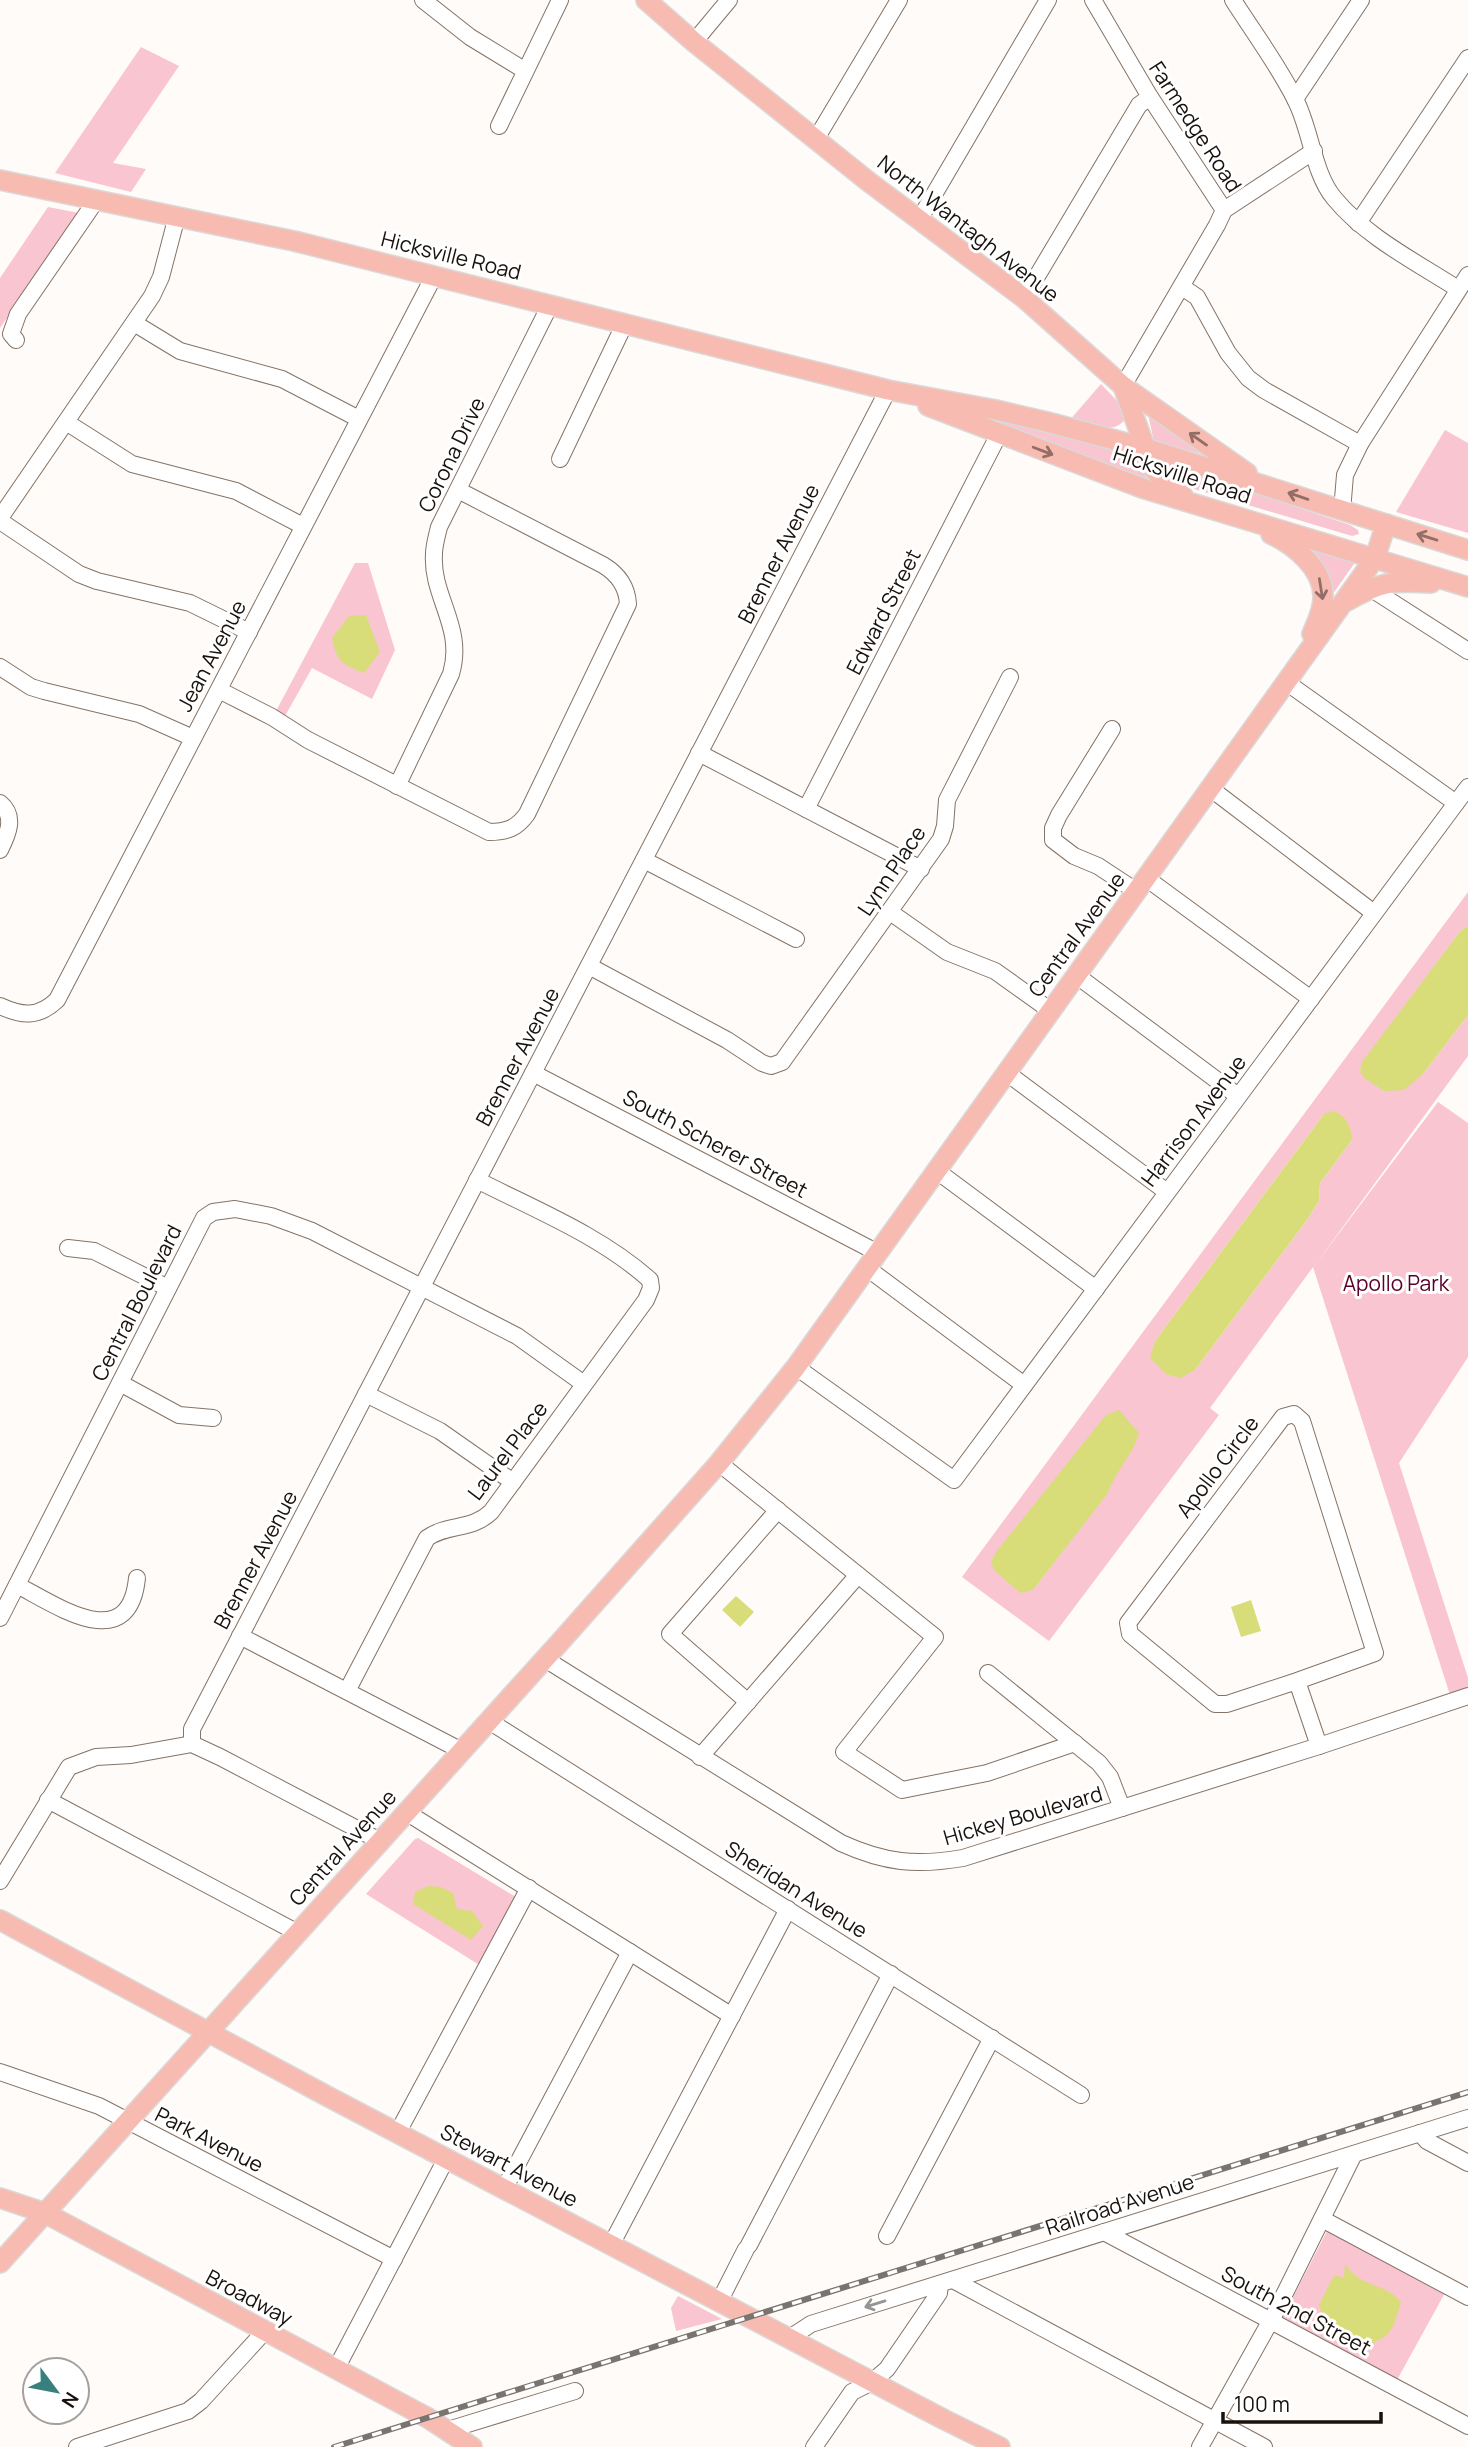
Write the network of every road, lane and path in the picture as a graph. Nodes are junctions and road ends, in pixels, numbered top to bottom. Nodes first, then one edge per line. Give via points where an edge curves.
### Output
1 (423, 0) edge
2 (560, 0) edge
3 (646, 0) edge
4 (729, 0) edge
5 (899, 0) edge
6 (1048, 0) edge
7 (1093, 0) edge
8 (1233, 0) edge
9 (1361, 0) edge
10 (694, 42) junction
11 (1468, 58) edge
12 (524, 70) junction
13 (1150, 97) junction
14 (1295, 99) junction
15 (499, 126) dead end
16 (816, 139) junction
17 (1314, 151) junction
18 (0, 180) edge
19 (97, 199) junction
20 (1224, 210) junction
21 (177, 216) junction
22 (919, 220) junction
23 (1358, 223) junction
24 (1468, 275) edge
25 (434, 276) junction
26 (1182, 287) junction
27 (1458, 289) junction
28 (1024, 298) junction
29 (550, 305) junction
30 (134, 323) junction
31 (625, 323) junction
32 (16, 340) dead end
33 (1123, 386) junction
34 (888, 390) junction
35 (1131, 408) junction
36 (359, 419) junction
37 (66, 422) junction
38 (999, 434) junction
39 (1095, 435) junction
40 (1360, 444) junction
41 (1145, 448) junction
42 (560, 459) dead end
43 (1269, 486) junction
44 (458, 490) junction
45 (1197, 504) junction
46 (1342, 511) junction
47 (1236, 516) junction
48 (0, 520) edge
49 (1386, 524) junction
50 (303, 526) junction
51 (1468, 550) edge
52 (1375, 558) junction
53 (1464, 586) edge
54 (1370, 587) junction
55 (1343, 603) junction
56 (248, 632) junction
57 (1468, 651) edge
58 (0, 667) edge
59 (1010, 677) dead end
60 (1289, 678) junction
61 (219, 690) junction
62 (1112, 729) dead end
63 (193, 738) junction
64 (699, 754) junction
65 (397, 786) junction
66 (1468, 787) edge
67 (1210, 788) junction
68 (0, 803) edge
69 (1456, 803) junction
70 (806, 809) junction
71 (0, 850) edge
72 (644, 860) junction
73 (921, 869) junction
74 (1141, 885) junction
75 (890, 912) junction
76 (1374, 913) junction
77 (796, 939) dead end
78 (589, 967) junction
79 (1076, 975) junction
80 (1311, 999) junction
81 (0, 1006) edge
82 (1051, 1011) junction
83 (533, 1073) junction
84 (1007, 1073) junction
85 (1238, 1096) junction
86 (937, 1171) junction
87 (477, 1180) junction
88 (1167, 1192) junction
89 (68, 1248) dead end
90 (874, 1266) junction
91 (422, 1287) junction
92 (168, 1288) junction
93 (1096, 1289) junction
94 (796, 1367) junction
95 (120, 1383) junction
96 (584, 1384) junction
97 (1024, 1385) junction
98 (366, 1394) junction
99 (213, 1418) dead end
100 (719, 1463) junction
101 (513, 1482) junction
102 (778, 1510) junction
103 (858, 1575) junction
104 (137, 1578) dead end
105 (17, 1585) junction
106 (0, 1618) edge
107 (240, 1636) junction
108 (545, 1659) junction
109 (988, 1673) dead end
110 (1297, 1681) junction
111 (347, 1691) junction
112 (1468, 1696) edge
113 (748, 1702) junction
114 (489, 1721) junction
115 (1075, 1743) junction
116 (192, 1744) junction
117 (1319, 1746) junction
118 (462, 1751) junction
119 (701, 1756) junction
120 (48, 1800) junction
121 (1122, 1808) junction
122 (406, 1812) junction
123 (380, 1841) junction
124 (0, 1881) edge
125 (529, 1888) junction
126 (788, 1909) junction
127 (0, 1920) edge
128 (298, 1933) junction
129 (630, 1952) junction
130 (891, 1974) junction
131 (732, 2016) junction
132 (209, 2033) junction
133 (992, 2038) junction
134 (0, 2072) edge
135 (1081, 2095) dead end
136 (1468, 2118) edge
137 (128, 2122) junction
138 (398, 2132) junction
139 (1420, 2133) junction
140 (1354, 2154) junction
141 (446, 2159) junction
142 (1468, 2163) edge
143 (503, 2189) junction
144 (0, 2198) edge
145 (45, 2213) junction
146 (1322, 2219) junction
147 (1104, 2232) junction
148 (887, 2236) dead end
149 (611, 2245) junction
150 (394, 2259) junction
151 (0, 2263) edge
152 (946, 2282) junction
153 (1468, 2297) edge
154 (719, 2302) junction
155 (1270, 2321) junction
156 (264, 2332) junction
157 (788, 2339) junction
158 (336, 2369) junction
159 (872, 2382) junction
160 (575, 2391) dead end
161 (1214, 2420) junction
162 (1468, 2426) edge
163 (448, 2430) junction
164 (77, 2447) edge
165 (472, 2447) edge
166 (814, 2447) edge
167 (1000, 2447) edge
168 (1200, 2447) edge
169 (1264, 2447) edge

1 - 12 street via 470,37
2 - 12 street
3 - 10 main road, North Wantagh Avenue
4 - 10 street
5 - 16 street
6 - 22 street
7 - 13 street, Farmedge Road
8 - 14 street
9 - 14 street
10 - 16 main road, North Wantagh Avenue
11 - 23 street
12 - 15 street
13 - 20 street, Farmedge Road
13 - 28 street via 1139,105
14 - 17 street
16 - 22 main road, North Wantagh Avenue
17 - 20 street
17 - 23 street via 1332,197
18 - 19 main road, Hicksville Road
19 - 21 main road, Hicksville Road
19 - 32 street via 18,314 11,334
20 - 26 street, Farmedge Road
21 - 25 main road, Hicksville Road
21 - 30 street via 161,277
22 - 28 main road, North Wantagh Avenue
23 - 27 street
24 - 27 street
25 - 29 main road, Hicksville Road
25 - 36 street, Jean Avenue
26 - 33 street, Farmedge Road
26 - 40 street via 1197,297 1228,353 1248,378
27 - 40 street
28 - 33 main road, North Wantagh Avenue
29 - 31 main road, Hicksville Road
29 - 44 street, Corona Drive
30 - 36 street via 180,351 282,379
30 - 37 street
31 - 34 main road, Hicksville Road
31 - 42 street
33 - 35 main road
43 -> 33 main road, North Wantagh Avenue
34 - 38 main road, Hicksville Road
34 - 39 main road, Hicksville Road
34 - 64 street, Brenner Avenue
35 - 39 main road via 1129,419 1120,428
35 - 41 main road
36 - 50 street, Jean Avenue
37 - 48 street
37 - 50 street via 132,464 236,491
38 -> 45 main road, Hicksville Road
38 - 70 street, Edward Street
39 - 41 main road, Hicksville Road
40 - 46 street via 1345,475
41 - 43 main road, Hicksville Road
41 - 45 main road via 1160,477
46 -> 43 main road, Hicksville Road
44 - 65 street, Corona Drive via 439,527 433,555 456,641 456,660
44 - 65 street via 615,572 627,591 628,604 519,824 503,832 489,832
45 - 47 main road, Hicksville Road
46 - 49 main road, Hicksville Road
47 - 52 main road, Hicksville Road
47 -> 60 main road via 1282,539 1319,578 1322,607
48 - 56 street via 79,574 190,603
51 -> 49 main road, Hicksville Road
49 - 52 main road, Central Avenue
50 - 56 street, Jean Avenue
52 - 53 main road, Hicksville Road
52 - 55 main road, Central Avenue
53 - 54 main road via 1394,582
54 - 55 main road
54 - 57 street
55 - 60 main road, Central Avenue
56 - 61 street, Jean Avenue
58 - 63 street via 31,687 139,714
59 - 73 street, Lynn Place via 956,778 941,839
60 - 67 main road, Central Avenue
60 - 69 street
61 - 63 street, Jean Avenue
61 - 65 street
62 - 74 street via 1059,815 1053,840 1074,856
63 - 81 street, Jean Avenue via 57,1000 25,1015
64 - 70 street
64 - 72 street, Brenner Avenue
66 - 69 street, Harrison Avenue
67 - 74 main road, Central Avenue
67 - 76 street
68 - 71 street via 8,810 10,825
69 - 76 street, Harrison Avenue
70 - 73 street
72 - 77 street
72 - 78 street, Brenner Avenue
73 - 75 street, Lynn Place
74 - 79 main road, Central Avenue
74 - 80 street
75 - 78 street, Lynn Place via 782,1062 771,1066
75 - 82 street via 947,952 995,971
76 - 80 street, Harrison Avenue
78 - 83 street, Brenner Avenue
79 - 82 main road, Central Avenue
79 - 85 street
80 - 85 street, Harrison Avenue
82 - 84 main road, Central Avenue
83 - 87 street, Brenner Avenue
83 - 90 street, South Scherer Street
84 - 86 main road, Central Avenue
84 - 88 street
85 - 88 street, Harrison Avenue
86 - 90 main road, Central Avenue
86 - 93 street
87 - 91 street, Brenner Avenue
87 - 96 street, Laurel Place via 602,1245 650,1280 646,1300
88 - 93 street, Harrison Avenue
89 - 92 street via 94,1251
90 - 94 main road, Central Avenue
90 - 97 street, South Scherer Street
91 - 92 street, Central Boulevard via 312,1231 235,1209 204,1218
91 - 96 street, Central Boulevard via 517,1336
91 - 98 street, Brenner Avenue
92 - 95 street, Central Boulevard
93 - 97 street, Harrison Avenue
94 - 97 street, Harrison Avenue via 954,1480
94 - 100 main road, Central Avenue
95 - 99 street via 179,1415
95 - 105 street, Central Boulevard
96 - 101 street, Laurel Place
98 - 101 street via 440,1431
98 - 107 street, Brenner Avenue
100 - 102 street
100 - 108 main road, Central Avenue
101 - 111 street, Laurel Place via 484,1519 427,1538
102 - 103 street
102 - 113 street via 670,1634
103 - 113 street
103 - 115 street via 935,1637 844,1752 902,1790 987,1773
104 - 105 street via 128,1607 96,1622
105 - 106 street, Central Boulevard
107 - 111 street
107 - 116 street, Brenner Avenue via 192,1728
108 - 114 main road, Central Avenue
108 - 119 street, Hickey Boulevard
109 - 115 street
110 - 110 street, Apollo Circle via 1375,1653 1302,1421 1294,1414 1283,1417 1128,1623 1130,1634 1215,1704
110 - 117 street
111 - 118 street
112 - 117 street, Hickey Boulevard
113 - 119 street
114 - 118 main road, Central Avenue
114 - 126 street, Sheridan Avenue
115 - 121 street via 1110,1777
116 - 120 street via 77,1762 63,1774
116 - 123 street
117 - 121 street, Hickey Boulevard
118 - 122 main road, Central Avenue
119 - 121 street, Hickey Boulevard via 841,1843 901,1863 963,1858
120 - 124 street
120 - 128 street
122 - 123 main road, Central Avenue
122 - 125 street
123 - 128 main road, Central Avenue
125 - 129 street
125 - 138 street
126 - 130 street, Sheridan Avenue
126 - 131 street
127 - 132 main road, Stewart Avenue
128 - 132 main road, Central Avenue
129 - 131 street
129 - 143 street
130 - 133 street, Sheridan Avenue
130 - 154 street
131 - 149 street
132 - 137 main road, Central Avenue
132 - 138 main road, Stewart Avenue
133 - 135 street, Sheridan Avenue
133 - 148 street
134 - 137 street, Park Avenue via 99,2106
136 - 139 street, Railroad Avenue
137 - 145 main road, Central Avenue
137 - 150 street, Park Avenue
138 - 141 main road, Stewart Avenue
139 - 140 street, Railroad Avenue
139 - 142 street
140 - 146 street
140 - 147 street, Railroad Avenue
141 - 143 main road, Stewart Avenue
141 - 150 street
143 - 149 main road, Stewart Avenue
144 - 145 main road, Broadway
145 - 151 main road, Central Avenue
145 - 156 main road, Broadway
146 - 153 street
146 - 155 street
147 - 152 street, Railroad Avenue
147 - 155 street, South 2nd Street
149 - 154 main road, Stewart Avenue
150 - 158 street
152 -> 157 street, Railroad Avenue via 811,2324
152 - 159 street via 887,2369
152 - 161 street
154 - 157 main road, Stewart Avenue
155 - 161 street
155 - 162 street, South 2nd Street
156 - 158 main road, Broadway
156 - 164 street via 188,2411
157 - 159 main road, Stewart Avenue
158 - 163 main road, Broadway
159 - 166 street via 852,2392
159 - 167 main road, Stewart Avenue
160 - 163 street
161 - 168 street
161 - 169 street
163 - 165 main road, Broadway

